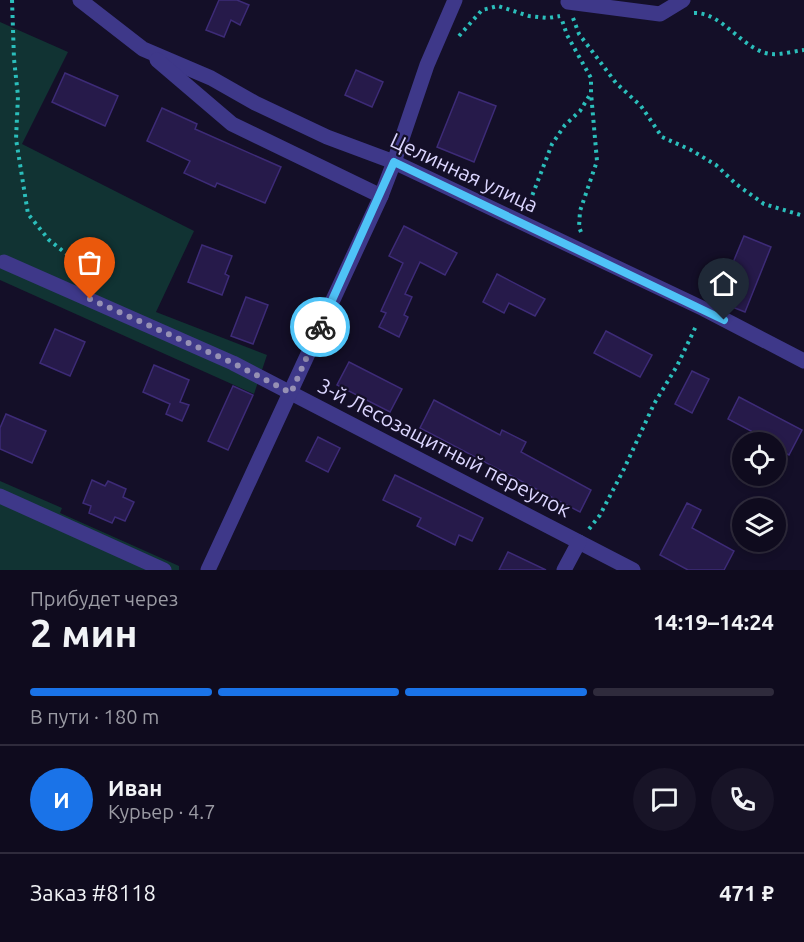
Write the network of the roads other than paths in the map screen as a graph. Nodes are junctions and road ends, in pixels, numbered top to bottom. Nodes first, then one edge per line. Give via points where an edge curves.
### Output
1 (80, 0) edge
2 (455, 0) edge
3 (566, 6) edge
4 (686, 7) edge
5 (144, 49) junction
6 (394, 162) junction
7 (381, 196) junction
8 (4, 262) dead end
9 (804, 361) edge
10 (291, 393) junction
11 (0, 496) edge
12 (579, 542) junction
13 (164, 570) edge
14 (208, 570) edge
15 (564, 570) edge
16 (633, 570) edge

1 - 5 street, Целинная улица
2 - 6 street via 427,65
3 - 4 street via 660,14
5 - 6 street, Целинная улица via 327,137
5 - 7 street via 232,124
6 - 7 street
6 - 9 street, Целинная улица via 704,309
7 - 10 street
8 - 10 street, 3-й Лесозащитный переулок
10 - 12 street, 3-й Лесозащитный переулок
10 - 14 street
11 - 13 street
12 - 15 street
12 - 16 street, 3-й Лесозащитный переулок

